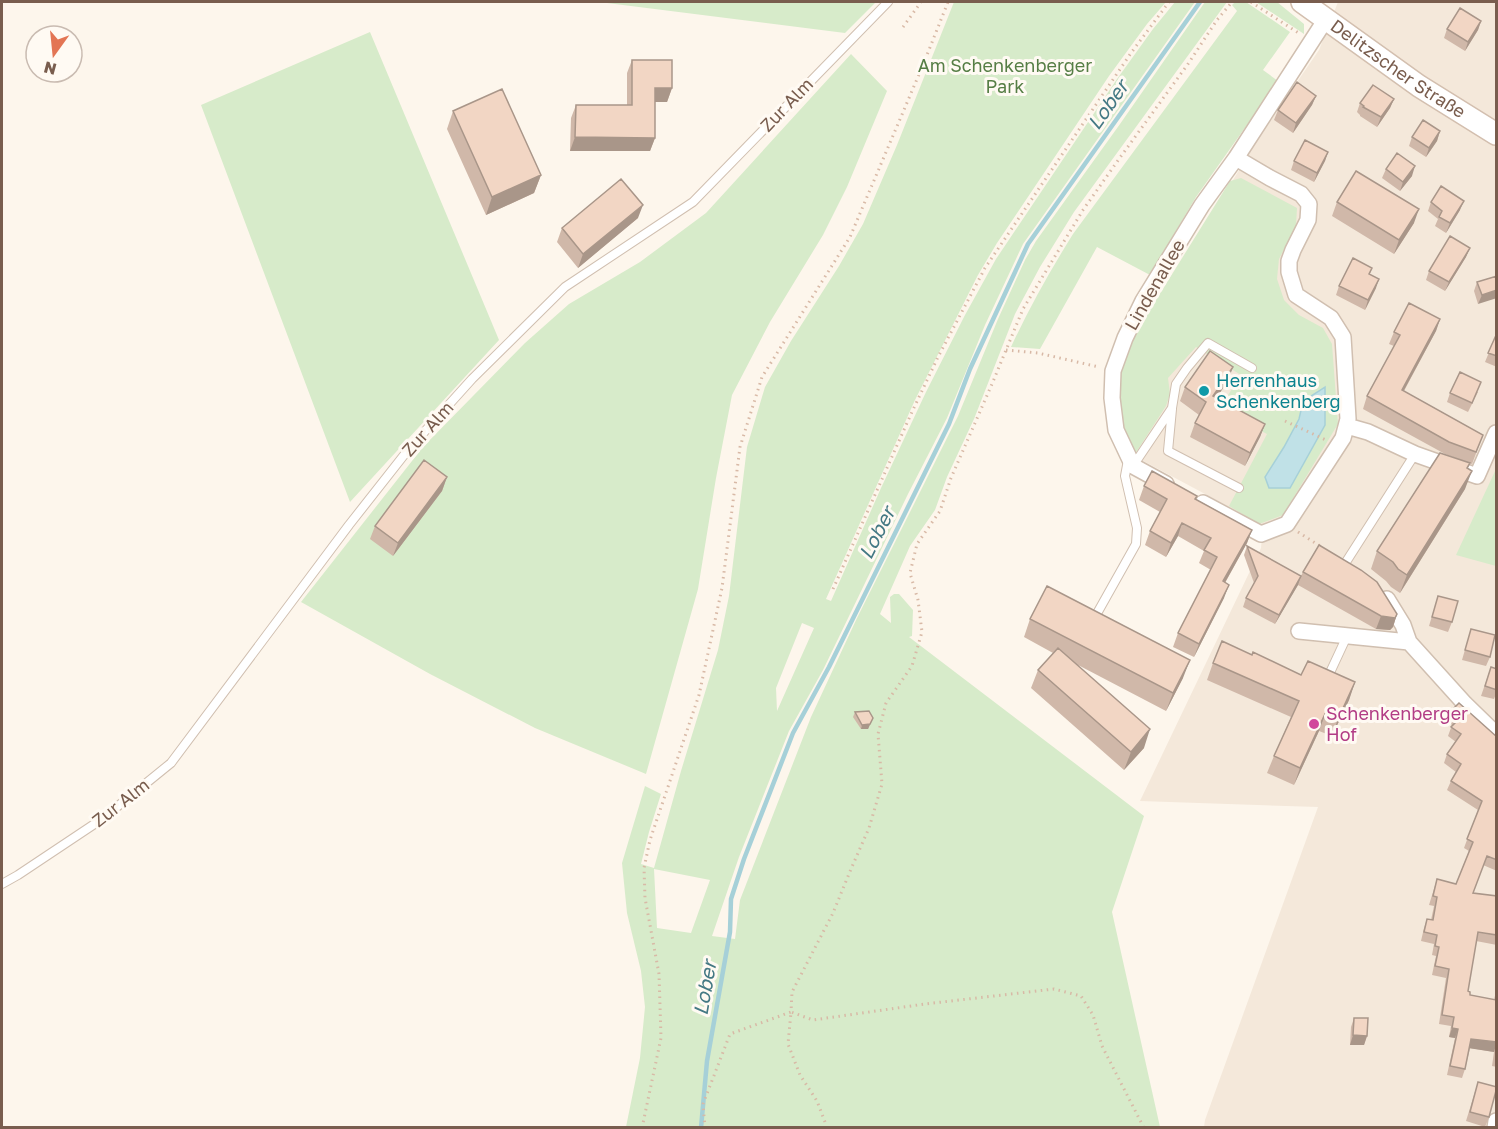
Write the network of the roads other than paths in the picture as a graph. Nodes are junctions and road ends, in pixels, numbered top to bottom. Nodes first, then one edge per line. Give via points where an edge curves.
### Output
1 (888, 2) edge
2 (1302, 2) edge
3 (1326, 19) junction
4 (1497, 134) edge
5 (1236, 158) junction
6 (1252, 368) dead end
7 (1172, 408) junction
8 (1347, 426) junction
9 (1497, 433) edge
10 (1415, 454) junction
11 (1131, 461) junction
12 (1239, 488) dead end
13 (1350, 566) edge
14 (1380, 588) edge
15 (1095, 617) edge
16 (1299, 631) dead end
17 (1347, 636) junction
18 (1409, 642) junction
19 (1326, 681) edge
20 (1497, 734) edge
21 (2, 884) edge
22 (1497, 1121) edge
23 (1495, 1128) edge

1 - 21 lane, Zur Alm via 693,202 565,287 472,379 356,516 171,763 102,819
2 - 3 street, Delitzscher Straße
3 - 4 street, Delitzscher Straße via 1419,86
3 - 5 street, Lindenallee
5 - 8 street via 1301,194 1309,204 1308,220 1293,250 1289,272 1296,295 1331,318 1343,337
5 - 11 street, Lindenallee via 1143,301 1113,370 1116,430
6 - 7 lane via 1208,343 1176,384
7 - 11 lane
7 - 12 lane via 1168,451
8 - 10 street
8 - 11 street via 1287,524 1261,534
9 - 10 street via 1477,476
10 - 13 lane
11 - 15 lane via 1125,476 1137,528 1136,544
14 - 18 street
16 - 17 street
17 - 18 street
17 - 19 lane
18 - 20 street
22 - 23 street

